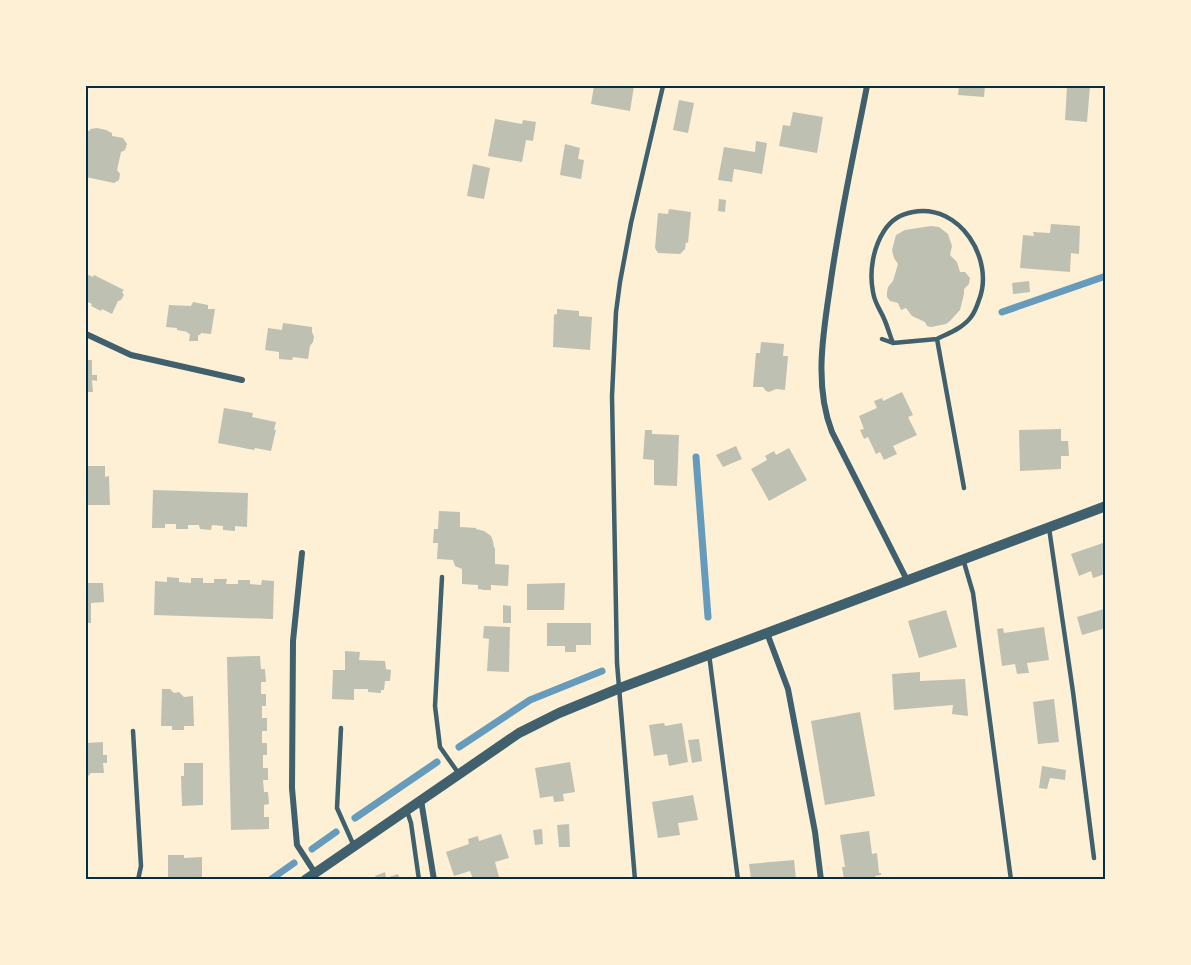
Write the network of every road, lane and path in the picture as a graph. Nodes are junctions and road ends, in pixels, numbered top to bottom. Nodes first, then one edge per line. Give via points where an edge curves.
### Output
1 (663, 86) edge
2 (867, 86) edge
3 (86, 334) edge
4 (882, 339) dead end
5 (937, 339) junction
6 (893, 343) junction
7 (242, 380) dead end
8 (964, 488) dead end
9 (1106, 506) edge
10 (1048, 527) junction
11 (303, 553) dead end
12 (963, 559) junction
13 (442, 577) dead end
14 (907, 580) junction
15 (767, 633) junction
16 (710, 654) junction
17 (620, 688) junction
18 (341, 728) dead end
19 (133, 731) dead end
20 (459, 774) junction
21 (421, 800) junction
22 (407, 809) junction
23 (354, 846) junction
24 (1094, 858) dead end
25 (310, 877) edge
26 (138, 879) edge
27 (419, 879) edge
28 (434, 879) edge
29 (635, 879) edge
30 (738, 879) edge
31 (821, 879) edge
32 (1011, 879) edge

1 - 17 lane via 631,223 616,312 612,396
2 - 14 street via 834,258 822,351 822,396 832,432
3 - 7 street via 131,355
4 - 6 lane
5 - 6 lane
5 - 6 lane via 973,316 982,293 983,275 972,240 956,222 938,213 918,211 893,220 879,238 872,265 875,305
5 - 8 lane
9 - 10 street
10 - 12 street
10 - 24 lane
11 - 25 street via 293,641 292,788 297,845
12 - 14 street
12 - 32 lane via 972,594
13 - 20 lane via 435,705 440,747
14 - 15 street
15 - 16 street
15 - 31 street via 788,689
16 - 17 street
16 - 30 lane
17 - 20 street via 528,728
17 - 29 lane
18 - 23 lane via 337,808
19 - 26 lane via 141,866
20 - 21 street
21 - 22 street
21 - 28 street
22 - 23 street
22 - 27 lane
23 - 25 street

